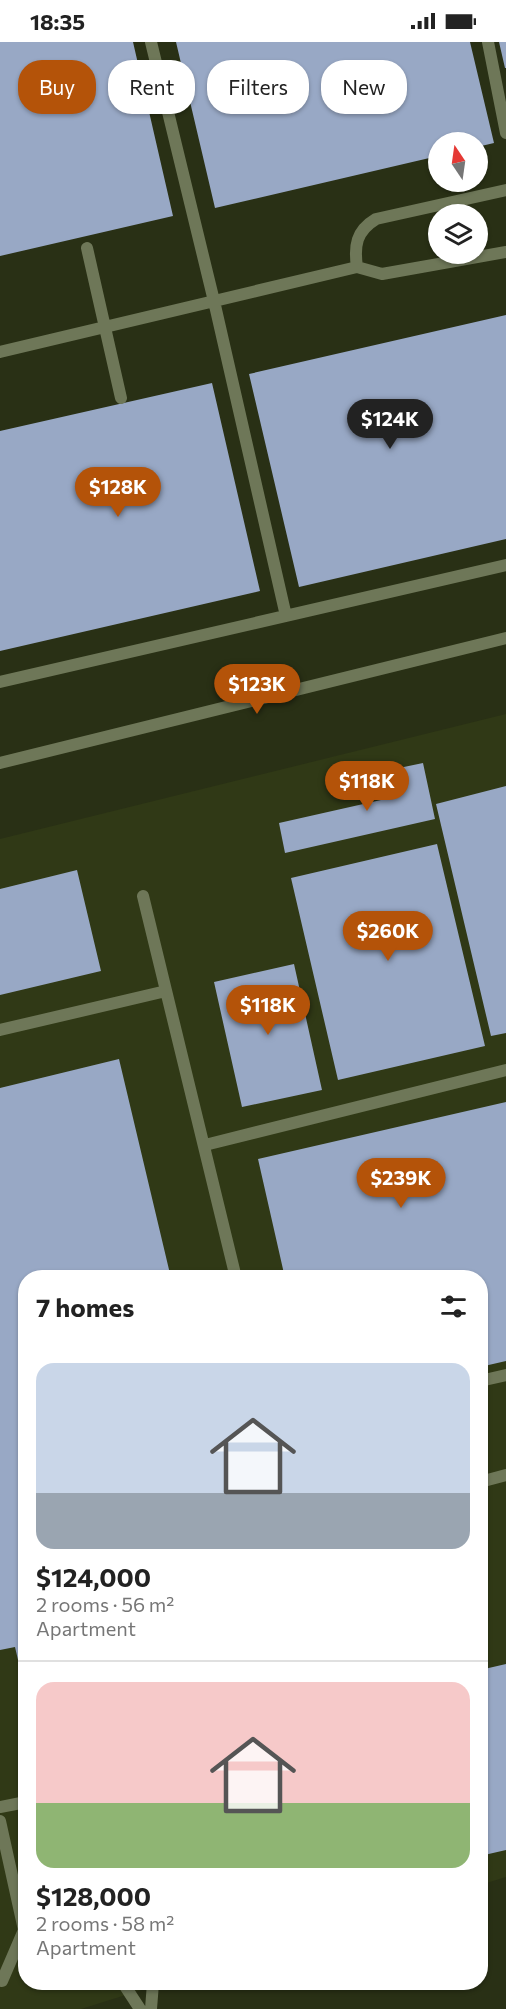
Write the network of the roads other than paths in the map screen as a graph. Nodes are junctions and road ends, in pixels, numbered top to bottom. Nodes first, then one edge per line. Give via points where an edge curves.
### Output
1 (151, 42) edge
2 (488, 42) edge
3 (506, 133) edge
4 (506, 190) edge
5 (87, 248) dead end
6 (506, 252) edge
7 (357, 267) junction
8 (214, 301) junction
9 (105, 327) junction
10 (0, 352) edge
11 (121, 398) dead end
12 (506, 565) edge
13 (286, 616) junction
14 (506, 638) edge
15 (0, 682) edge
16 (0, 763) edge
17 (143, 896) dead end
18 (166, 991) junction
19 (0, 1030) edge
20 (506, 1070) edge
21 (205, 1145) junction
22 (234, 1270) edge
23 (506, 1376) edge
24 (488, 1380) edge
25 (506, 1475) edge
26 (488, 1480) edge
27 (18, 1804) edge
28 (0, 1807) edge
29 (0, 1821) edge
30 (18, 1903) edge
31 (18, 1944) edge
32 (2, 1981) dead end
33 (128, 1990) edge
34 (153, 1990) edge
35 (140, 2009) edge
36 (152, 2009) edge

1 - 8 street
2 - 3 street
4 - 7 street via 376,219 357,239
5 - 9 street
6 - 7 street via 382,274
7 - 8 street
8 - 9 street
8 - 13 street
9 - 10 street
9 - 11 street
12 - 13 street
13 - 15 street
14 - 16 street
17 - 18 street
18 - 19 street
18 - 21 street
20 - 21 street
21 - 22 street
23 - 24 street
25 - 26 street
27 - 28 street
29 - 30 street
31 - 32 street
33 - 35 street
34 - 36 street

